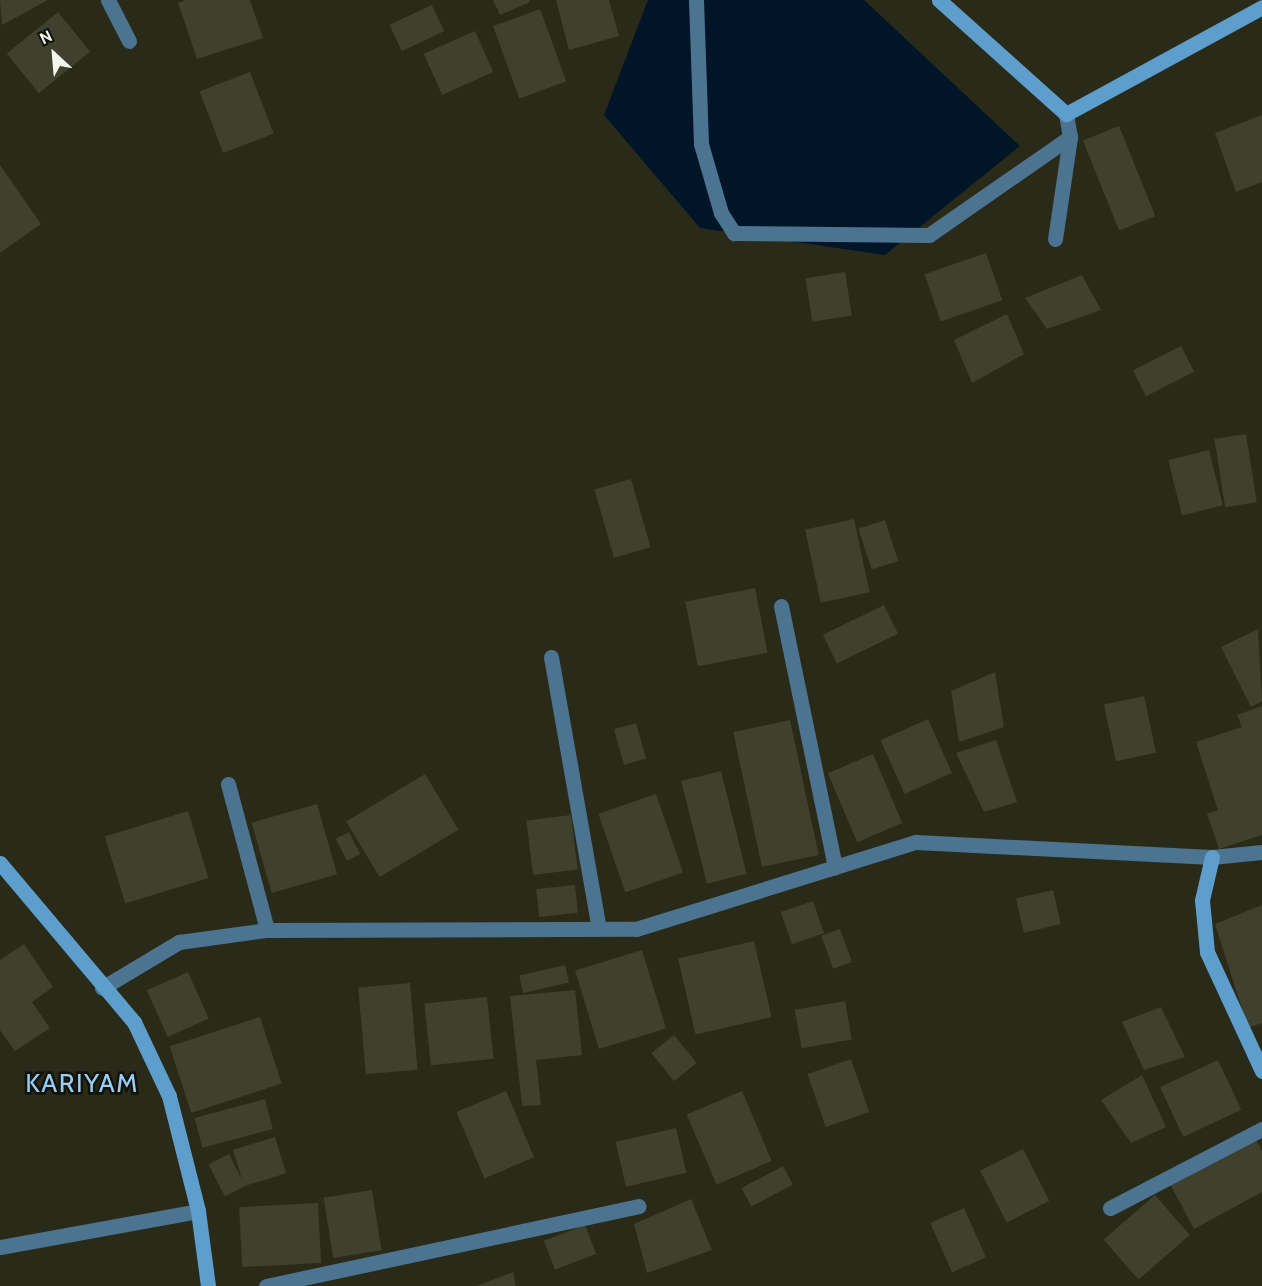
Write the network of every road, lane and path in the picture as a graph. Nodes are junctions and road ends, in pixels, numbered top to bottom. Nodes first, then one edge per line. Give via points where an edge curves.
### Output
1 (108, 0) edge
2 (696, 0) edge
3 (939, 0) edge
4 (1262, 7) edge
5 (129, 41) dead end
6 (1066, 114) junction
7 (1070, 137) junction
8 (1055, 239) dead end
9 (781, 606) dead end
10 (551, 657) dead end
11 (228, 784) dead end
12 (1262, 852) edge
13 (1212, 857) junction
14 (0, 863) edge
15 (835, 867) junction
16 (599, 929) junction
17 (267, 930) junction
18 (102, 988) junction
19 (1262, 1071) edge
20 (1262, 1129) edge
21 (638, 1206) dead end
22 (1110, 1208) dead end
23 (198, 1211) junction
24 (0, 1247) edge
25 (208, 1286) edge
26 (266, 1286) edge

1 - 5 street
2 - 7 street via 701,144 721,213 734,232 929,235
3 - 6 street
4 - 6 street
6 - 7 street
7 - 8 street
9 - 15 street
10 - 16 street
11 - 17 street
12 - 13 street
13 - 15 street via 916,842
13 - 19 street via 1202,900 1207,952
14 - 18 street
15 - 16 street via 636,929
16 - 17 street
17 - 18 street via 179,942
18 - 23 street via 134,1022 169,1096
20 - 22 street
21 - 26 street
23 - 24 street
23 - 25 street

